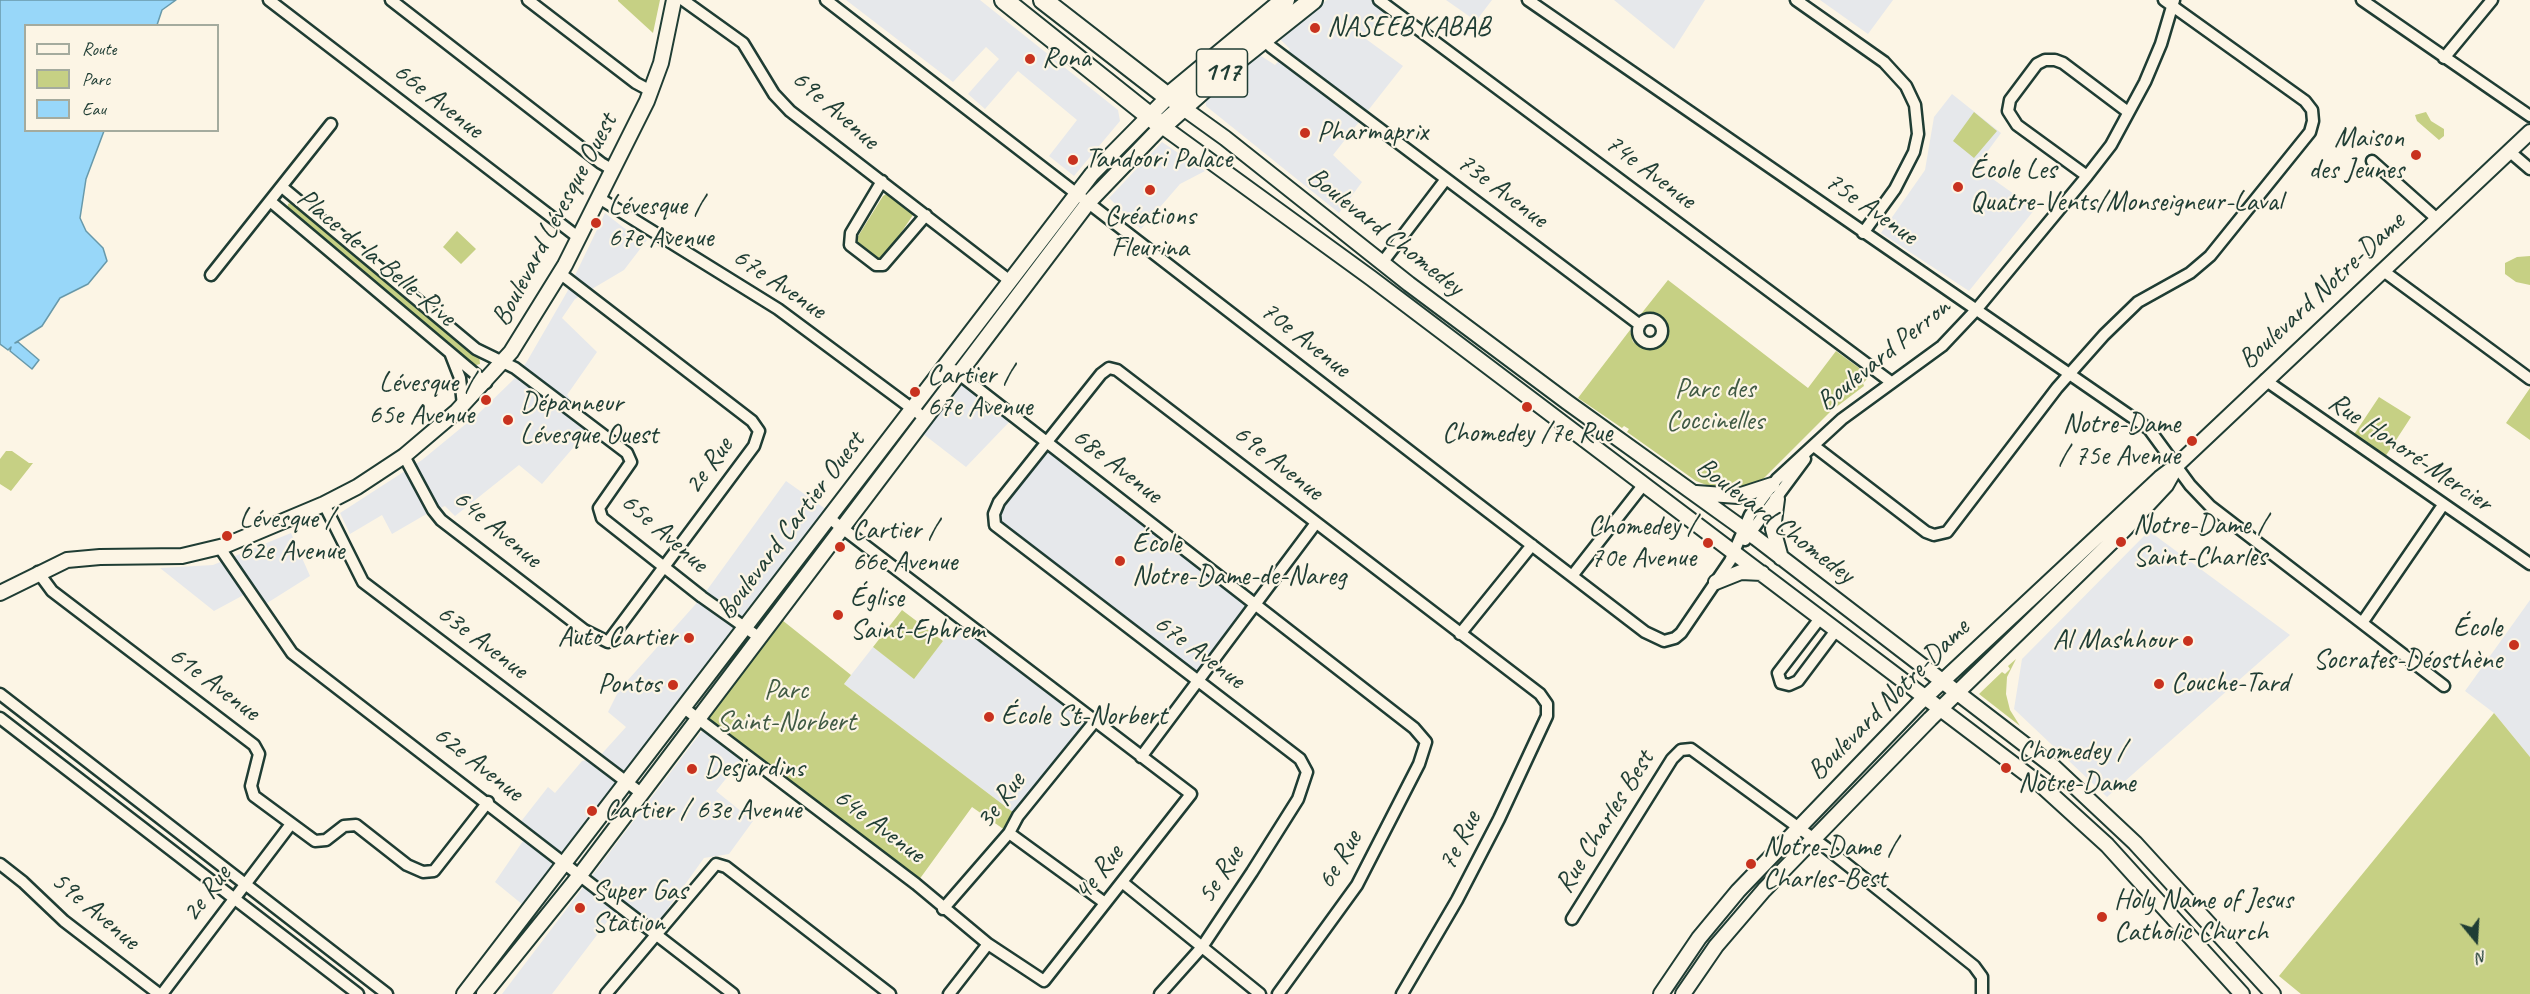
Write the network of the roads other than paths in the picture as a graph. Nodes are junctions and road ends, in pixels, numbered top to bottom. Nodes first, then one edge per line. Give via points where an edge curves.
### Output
1 (269, 0) edge
2 (391, 0) edge
3 (528, 0) edge
4 (674, 0) edge
5 (683, 0) edge
6 (826, 0) edge
7 (1004, 0) edge
8 (1044, 0) edge
9 (1285, 0) edge
10 (1313, 0) edge
11 (1379, 0) edge
12 (1528, 0) edge
13 (1796, 0) edge
14 (2362, 0) edge
15 (2492, 0) edge
16 (2170, 2) edge
17 (1257, 33) junction
18 (2444, 58) junction
19 (651, 91) junction
20 (1175, 102) junction
21 (2128, 112) junction
22 (2530, 116) edge
23 (1155, 120) junction
24 (331, 124) dead end
25 (2530, 132) edge
26 (2510, 151) junction
27 (2372, 161) dead end
28 (2530, 169) edge
29 (613, 170) junction
30 (2088, 176) junction
31 (1446, 179) junction
32 (882, 181) junction
33 (282, 187) junction
34 (1077, 194) junction
35 (599, 198) junction
36 (270, 201) junction
37 (1088, 203) junction
38 (926, 215) junction
39 (2436, 218) junction
40 (1863, 233) junction
41 (579, 238) junction
42 (1382, 263) junction
43 (2382, 270) junction
44 (561, 274) junction
45 (212, 275) dead end
46 (1010, 281) junction
47 (1976, 310) junction
48 (1640, 325) dead end
49 (450, 352) junction
50 (505, 362) junction
51 (946, 364) junction
52 (960, 375) junction
53 (2070, 375) junction
54 (2530, 379) edge
55 (2265, 380) junction
56 (1891, 382) junction
57 (486, 383) junction
58 (463, 405) junction
59 (912, 409) junction
60 (926, 419) junction
61 (1046, 441) junction
62 (1814, 446) junction
63 (404, 456) junction
64 (2177, 465) junction
65 (1644, 484) junction
66 (1772, 485) junction
67 (1694, 492) junction
68 (1777, 499) junction
69 (324, 504) junction
70 (2443, 505) junction
71 (829, 518) junction
72 (1316, 523) junction
73 (843, 529) junction
74 (1747, 531) junction
75 (1532, 545) junction
76 (220, 548) junction
77 (1734, 552) junction
78 (1781, 558) junction
79 (2530, 564) edge
80 (665, 568) junction
81 (38, 573) junction
82 (1762, 573) junction
83 (1572, 576) junction
84 (1716, 582) junction
85 (0, 593) edge
86 (1255, 604) junction
87 (1821, 617) junction
88 (2362, 623) junction
89 (746, 628) junction
90 (1837, 629) junction
91 (1460, 634) junction
92 (760, 638) junction
93 (608, 642) joint
94 (1198, 681) junction
95 (1943, 681) junction
96 (2444, 686) dead end
97 (1958, 692) junction
98 (0, 694) edge
99 (1927, 696) junction
100 (1547, 704) joint
101 (684, 708) junction
102 (1942, 708) junction
103 (0, 718) edge
104 (698, 719) junction
105 (1095, 721) junction
106 (58, 738) junction
107 (1426, 742) joint
108 (45, 752) junction
109 (1142, 757) junction
110 (1308, 772) joint
111 (628, 782) junction
112 (641, 793) junction
113 (488, 802) junction
114 (159, 817) junction
115 (291, 824) junction
116 (1798, 827) junction
117 (147, 831) junction
118 (1009, 833) junction
119 (1814, 839) junction
120 (0, 864) edge
121 (566, 864) junction
122 (580, 875) junction
123 (1122, 882) junction
124 (245, 884) junction
125 (234, 898) junction
126 (1105, 903) junction
127 (943, 909) junction
128 (1572, 919) dead end
129 (655, 933) junction
130 (988, 944) junction
131 (1202, 947) junction
132 (358, 972) junction
133 (1044, 981) joint
134 (348, 986) junction
135 (160, 994) edge
136 (358, 994) edge
137 (387, 994) edge
138 (464, 994) edge
139 (484, 994) edge
140 (606, 994) edge
141 (734, 994) edge
142 (890, 994) edge
143 (949, 994) edge
144 (1160, 994) edge
145 (1260, 994) edge
146 (1278, 994) edge
147 (1402, 994) edge
148 (1661, 994) edge
149 (1683, 994) edge
150 (1982, 994) edge
151 (2242, 994) edge
152 (2273, 994) edge

1 - 41 street, 66e Avenue
2 - 29 street
3 - 19 street
4 - 19 street, Boulevard Lévesque Ouest
5 - 32 street, 69e Avenue via 743,43 774,94 790,111
6 - 34 street, 70e Avenue
7 - 23 main road
8 - 20 main road
9 - 17 main road
10 - 17 main road, 117
11 - 56 street, 74e Avenue
12 - 40 street, 75e Avenue
13 - 40 street via 1884,62 1906,86 1915,105 1918,134 1914,152 1895,189
14 - 18 street
15 - 18 street
16 - 21 street, Boulevard Perron via 2161,44
16 - 53 street via 2305,101 2313,122 2310,132 2210,256 2122,315
17 - 20 main road, 117
17 - 31 street, 73e Avenue
18 - 22 street
19 - 29 street, Boulevard Lévesque Ouest
20 - 23 main road, 117
20 - 42 street, Boulevard Chomedey
21 - 30 street, Boulevard Perron via 2111,145
21 - 30 street via 2055,60 2037,64 2010,100 2008,111 2017,125
23 - 34 street, Boulevard Cartier Ouest via 1104,160
23 - 37 street, Boulevard Cartier Ouest
23 - 65 street, Boulevard Chomedey
24 - 33 street, Place de la Belle-Rive
25 - 26 street, Boulevard Notre-Dame
26 - 28 street
26 - 39 street, Boulevard Notre-Dame
27 - 39 street
29 - 35 street, Boulevard Lévesque Ouest
30 - 47 street, Boulevard Perron
31 - 42 street
31 - 48 street, 73e Avenue
32 - 38 street, 69e Avenue
32 - 38 street, 69e Avenue via 851,232 850,245 883,265
33 - 36 street, Place de la Belle-Rive
33 - 50 street, Place de la Belle-Rive via 476,349
34 - 37 street, 70e Avenue
34 - 46 street, Boulevard Cartier Ouest
35 - 41 street, Boulevard Lévesque Ouest
35 - 59 street, 67e Avenue via 778,309
36 - 45 street, Place de la Belle-Rive
36 - 49 street, Place de la Belle-Rive
37 - 52 street, Boulevard Cartier Ouest
37 - 75 street, 70e Avenue
38 - 46 street, 69e Avenue
39 - 43 street, Boulevard Notre-Dame
40 - 47 street, 75e Avenue
41 - 44 street, Boulevard Lévesque Ouest
42 - 67 street, Boulevard Chomedey
43 - 54 street
43 - 55 street, Boulevard Notre-Dame
44 - 50 street, Boulevard Lévesque Ouest
44 - 80 street, 2e Rue via 752,421 759,431 754,446
46 - 51 street, Boulevard Cartier Ouest
47 - 53 street, 75e Avenue
47 - 56 street, Boulevard Perron via 1942,346
49 - 57 street, Place de la Belle-Rive
49 - 58 street, Place de la Belle-Rive
50 - 57 street, Boulevard Lévesque Ouest
50 - 80 street, 65e Avenue via 627,453 631,462 599,508 602,518
51 - 52 street, 68e Avenue
51 - 59 street, Boulevard Cartier Ouest
52 - 60 street, Boulevard Cartier Ouest
52 - 61 street, 68e Avenue
53 - 62 street via 1954,526 1942,534 1922,530
53 - 64 street, 75e Avenue via 2149,429
55 - 64 street, Boulevard Notre-Dame
55 - 70 street, Rue Honoré-Mercier
56 - 62 street, Boulevard Perron
57 - 58 street, Boulevard Lévesque Ouest
58 - 63 street, Boulevard Lévesque Ouest
59 - 60 street, 67e Avenue
59 - 71 street, Boulevard Cartier Ouest
60 - 73 street, Boulevard Cartier Ouest
61 - 72 street, 69e Avenue via 1101,374 1109,368 1117,370
61 - 86 street, 68e Avenue
61 - 94 street, 67e Avenue via 999,502 995,525
62 - 66 street, Boulevard Perron
62 - 68 street, Boulevard Perron
63 - 69 street, Boulevard Lévesque Ouest
63 - 93 street, 64e Avenue via 441,520 584,630
64 - 88 street, 75e Avenue via 2210,506
64 - 95 street, Boulevard Notre-Dame
64 - 97 street, Boulevard Notre-Dame via 2166,485 2124,530
65 - 77 street, Boulevard Chomedey
65 - 83 street
66 - 67 street via 1738,496
66 - 74 street, Boulevard Perron via 1750,515
67 - 74 street, Boulevard Chomedey
68 - 74 street, Boulevard Perron
68 - 78 street via 1773,529
69 - 76 street, Boulevard Lévesque Ouest
69 - 111 street, 63e Avenue via 363,582
70 - 79 street, Rue Honoré-Mercier
70 - 88 street
71 - 73 street
71 - 89 street, Boulevard Cartier Ouest
72 - 86 street
72 - 91 street, 69e Avenue
73 - 92 street, Boulevard Cartier Ouest
73 - 105 street
74 - 77 street, Boulevard Perron
74 - 78 street, Boulevard Chomedey
75 - 83 street, 70e Avenue
75 - 91 street
76 - 81 street, Boulevard Lévesque Ouest via 182,556 80,558
76 - 113 street, 62e Avenue via 292,653
77 - 82 street, Boulevard Chomedey
77 - 84 street, 70e Avenue
78 - 95 street, Boulevard Chomedey
80 - 89 street, 65e Avenue
80 - 93 street, 2e Rue
81 - 85 street, Boulevard Lévesque Ouest
81 - 115 street, 61e Avenue via 52,591 254,745 259,754 251,786 254,796
82 - 84 street via 1741,572
82 - 87 street, Boulevard Chomedey
83 - 84 street, 70e Avenue via 1645,632 1664,641 1678,636
86 - 94 street
86 - 107 street, 68e Avenue via 1414,728
87 - 90 street, Boulevard Chomedey
87 - 90 street via 1778,673 1782,683 1790,686 1798,681
88 - 96 street, 75e Avenue
89 - 92 street, 65e Avenue
89 - 101 street, Boulevard Cartier Ouest
90 - 99 street, Boulevard Chomedey
91 - 100 street, 69e Avenue via 1540,694
92 - 104 street, Boulevard Cartier Ouest
94 - 109 street
94 - 110 street, 67e Avenue via 1300,759
95 - 97 street, Boulevard Chomedey
95 - 99 street, Boulevard Notre-Dame
97 - 102 street, Boulevard Notre-Dame
97 - 152 street, Boulevard Chomedey via 2055,767 2110,818
98 - 106 street
99 - 102 street, Boulevard Chomedey
99 - 116 street, Boulevard Notre-Dame
100 - 147 street, 7e Rue via 1547,716 1499,819
101 - 104 street, 64e Avenue
101 - 111 street, Boulevard Cartier Ouest
102 - 119 street, Boulevard Notre-Dame
102 - 151 street, Boulevard Chomedey via 2086,825
103 - 108 street
104 - 112 street, Boulevard Cartier Ouest
104 - 127 street, 64e Avenue via 916,884
105 - 109 street
105 - 118 street, 3e Rue via 1018,816
106 - 108 street
106 - 114 street
107 - 146 street, 6e Rue via 1419,764 1357,885
108 - 117 street
109 - 123 street, 4e Rue via 1191,794
110 - 131 street, 5e Rue via 1298,799
111 - 112 street, 63e Avenue
111 - 121 street, Boulevard Cartier Ouest
112 - 122 street, Boulevard Cartier Ouest
113 - 115 street, 61e Avenue via 434,871 423,872 407,865 356,825 344,826 326,840 315,841
113 - 121 street, 62e Avenue
114 - 117 street
114 - 124 street
115 - 124 street, 2e Rue
116 - 119 street
116 - 128 street, Rue Charles Best via 1697,751 1681,750
116 - 148 street, Boulevard Notre-Dame via 1709,926
117 - 125 street
118 - 126 street
118 - 127 street, 3e Rue
119 - 149 street, Boulevard Notre-Dame via 1734,924
119 - 150 street via 1977,969 1982,977
120 - 135 street, 59e Avenue via 64,921
121 - 122 street, 62e Avenue
121 - 138 street, Boulevard Cartier Ouest
122 - 129 street, 62e Avenue
122 - 139 street, Boulevard Cartier Ouest
123 - 126 street, 4e Rue
123 - 131 street
124 - 125 street, 2e Rue
124 - 132 street
125 - 134 street
125 - 135 street, 2e Rue
126 - 133 street, 4e Rue
127 - 130 street, 64e Avenue
129 - 140 street
129 - 141 street, 62e Avenue
129 - 142 street via 716,864 726,867
130 - 133 street, 64e Avenue
130 - 143 street
131 - 144 street, 5e Rue
131 - 145 street
132 - 134 street
132 - 137 street
134 - 136 street

